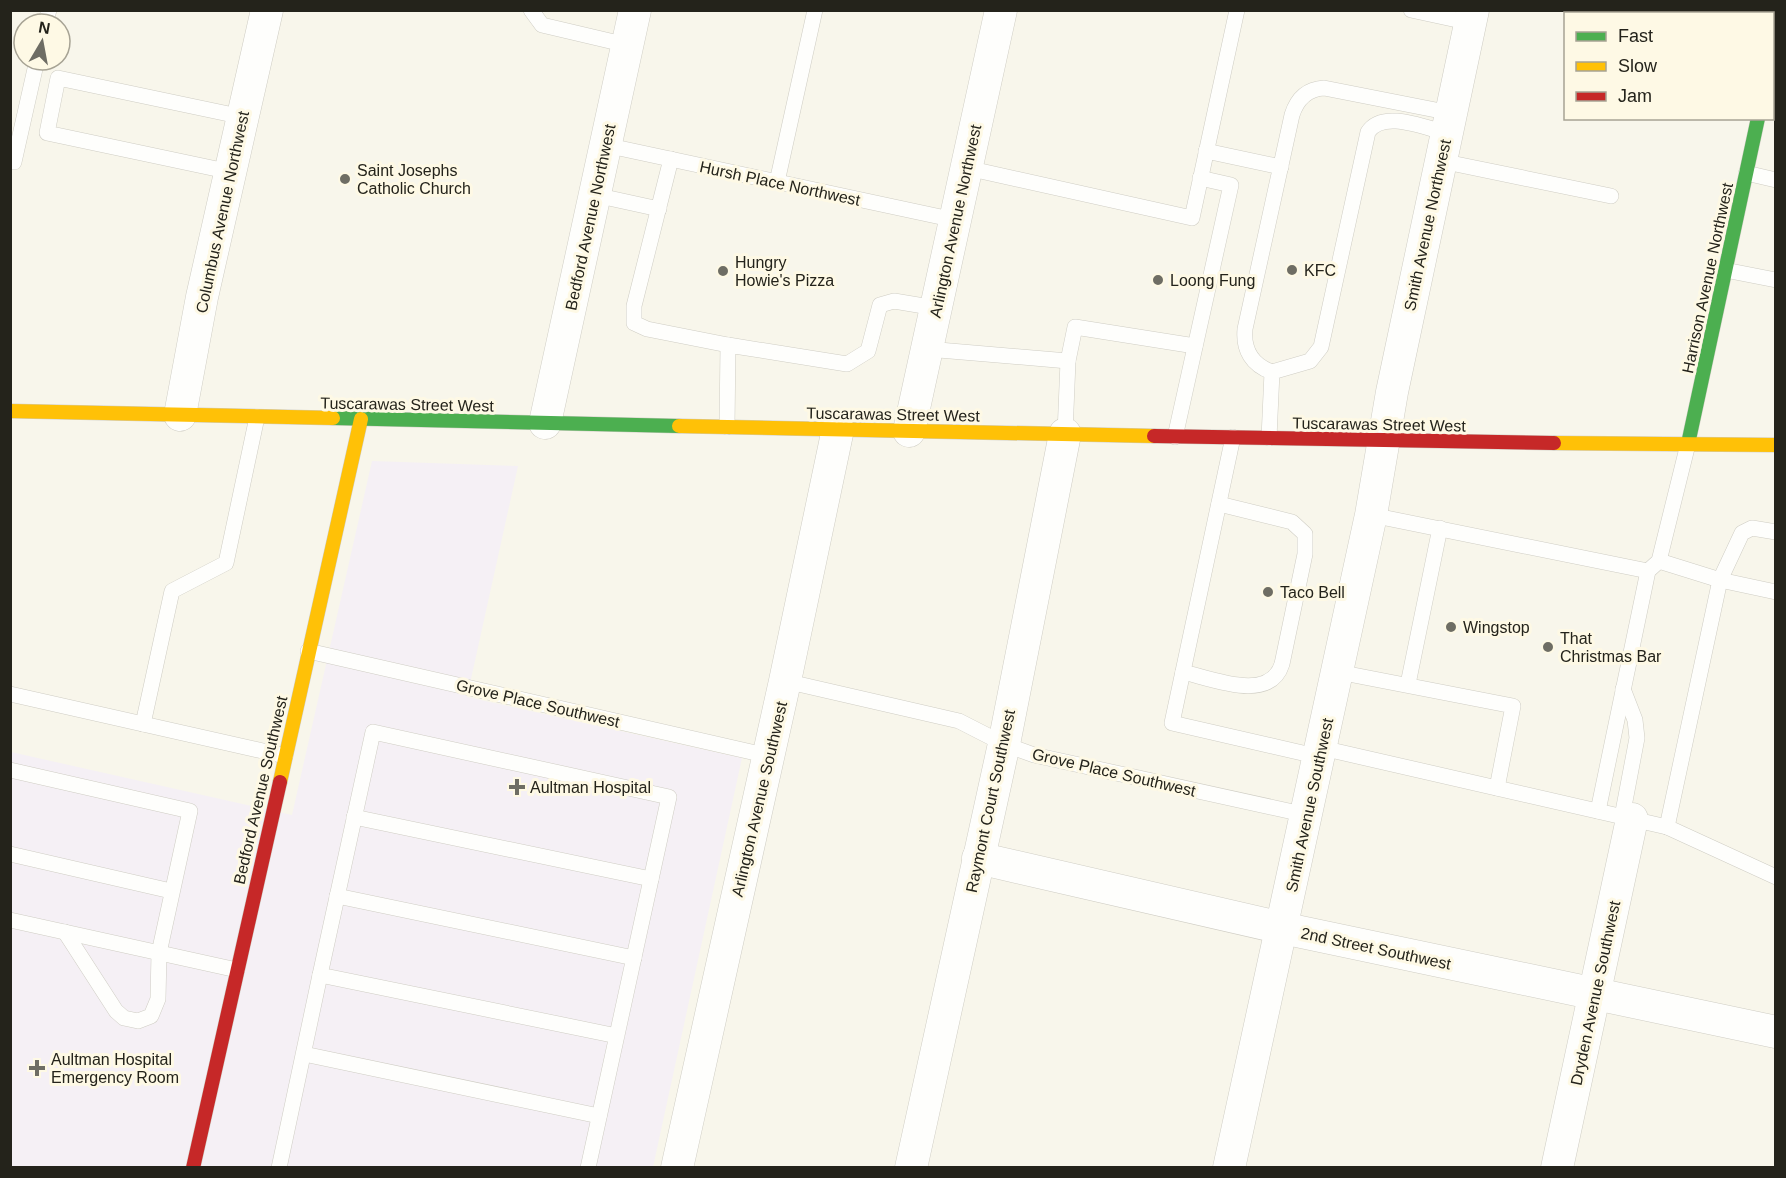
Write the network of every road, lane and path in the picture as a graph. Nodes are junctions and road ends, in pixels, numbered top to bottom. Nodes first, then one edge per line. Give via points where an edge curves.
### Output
1 (267, 10) edge
2 (531, 10) edge
3 (635, 10) edge
4 (815, 10) edge
5 (1001, 10) edge
6 (1238, 10) edge
7 (1411, 10) edge
8 (1472, 17) edge
9 (627, 45) junction
10 (34, 72) edge
11 (243, 117) junction
12 (1758, 120) edge
13 (1446, 136) junction
14 (605, 145) junction
15 (1206, 151) junction
16 (671, 159) junction
17 (12, 162) edge
18 (967, 168) junction
19 (231, 172) junction
20 (1746, 173) junction
21 (1279, 174) junction
22 (1200, 178) junction
23 (1776, 180) edge
24 (777, 182) junction
25 (595, 195) junction
26 (1611, 196) dead end
27 (659, 209) junction
28 (955, 220) junction
29 (1725, 270) junction
30 (1776, 280) edge
31 (936, 308) junction
32 (729, 345) junction
33 (1195, 346) junction
34 (927, 349) junction
35 (1068, 362) junction
36 (1272, 372) junction
37 (10, 411) edge
38 (180, 415) junction
39 (257, 417) junction
40 (361, 419) junction
41 (545, 423) junction
42 (727, 427) junction
43 (838, 429) junction
44 (909, 431) junction
45 (1065, 434) junction
46 (1175, 437) junction
47 (1233, 438) junction
48 (1269, 438) junction
49 (1384, 441) junction
50 (1688, 444) junction
51 (1776, 445) edge
52 (1219, 504) junction
53 (1371, 515) junction
54 (1440, 528) junction
55 (1776, 532) edge
56 (1653, 566) junction
57 (1720, 580) junction
58 (1776, 592) edge
59 (308, 651) junction
60 (1183, 672) junction
61 (1338, 672) junction
62 (785, 681) junction
63 (1408, 684) junction
64 (1623, 689) junction
65 (10, 694) edge
66 (143, 724) junction
67 (1004, 744) junction
68 (1321, 753) junction
69 (285, 756) junction
70 (769, 756) junction
71 (10, 770) edge
72 (1497, 788) junction
73 (1598, 811) junction
74 (1307, 815) junction
75 (354, 817) junction
76 (1627, 818) junction
77 (1667, 826) junction
78 (10, 854) edge
79 (978, 858) junction
80 (1776, 877) edge
81 (651, 879) junction
82 (171, 891) junction
83 (337, 896) junction
84 (10, 920) edge
85 (1282, 928) junction
86 (65, 932) junction
87 (159, 953) junction
88 (634, 958) junction
89 (237, 970) junction
90 (320, 975) junction
91 (1595, 993) junction
92 (1776, 1032) edge
93 (617, 1036) junction
94 (304, 1053) junction
95 (599, 1116) junction
96 (193, 1167) edge
97 (279, 1167) edge
98 (591, 1167) edge
99 (677, 1167) edge
100 (911, 1167) edge
101 (1229, 1167) edge
102 (1557, 1167) edge

1 - 11 street, Columbus Avenue Northwest
2 - 9 lane via 542,25
3 - 9 street, Bedford Avenue Northwest
4 - 24 lane
5 - 18 street, Arlington Avenue Northwest
6 - 15 lane
7 - 8 lane
8 - 13 street, Smith Avenue Northwest
9 - 14 street, Bedford Avenue Northwest
10 - 17 lane
11 - 19 street, Columbus Avenue Northwest
11 - 19 lane via 58,78 46,133
12 - 20 main road, Harrison Avenue Northwest
13 - 21 lane via 1324,88 1306,93 1294,109
13 - 26 lane
13 - 36 lane via 1390,120 1370,129 1321,347 1310,361
13 - 49 street, Smith Avenue Northwest
14 - 16 lane, Hursh Place Northwest
14 - 25 street, Bedford Avenue Northwest
15 - 21 lane
15 - 22 lane
16 - 24 lane, Hursh Place Northwest
16 - 27 lane
18 - 22 lane via 1192,218
18 - 28 street, Arlington Avenue Northwest
19 - 38 street, Columbus Avenue Northwest
20 - 23 lane
20 - 29 main road, Harrison Avenue Northwest
21 - 36 lane via 1244,334 1250,357
22 - 33 lane via 1231,184
24 - 28 lane, Hursh Place Northwest
25 - 27 lane
25 - 41 street, Bedford Avenue Northwest
27 - 32 lane via 634,306 634,322 647,329
28 - 31 street, Arlington Avenue Northwest
29 - 30 lane
29 - 50 main road, Harrison Avenue Northwest
31 - 32 lane via 894,301 880,305 868,351 847,364
31 - 34 street, Arlington Avenue Northwest
32 - 42 lane
33 - 35 lane via 1075,327
33 - 46 lane
34 - 35 lane
34 - 44 street, Arlington Avenue Northwest
35 - 45 lane
36 - 48 lane
37 - 38 main road, Tuscarawas Street West
38 - 39 main road, Tuscarawas Street West
39 - 40 main road, Tuscarawas Street West
39 - 66 lane via 226,563 172,591
40 - 41 main road, Tuscarawas Street West
40 - 59 main road, Bedford Avenue Southwest
41 - 42 main road, Tuscarawas Street West
42 - 43 main road, Tuscarawas Street West
43 - 44 main road, Tuscarawas Street West
43 - 62 street, Arlington Avenue Southwest
44 - 45 main road, Tuscarawas Street West
45 - 46 main road, Tuscarawas Street West
45 - 67 street, Raymont Court Southwest
46 - 47 main road, Tuscarawas Street West
47 - 48 main road, Tuscarawas Street West
47 - 52 lane
48 - 49 main road, Tuscarawas Street West
49 - 50 main road, Tuscarawas Street West
49 - 53 street, Smith Avenue Southwest
50 - 51 main road, Tuscarawas Street West
50 - 56 lane
52 - 60 lane
52 - 60 lane via 1292,522 1305,534 1305,554 1282,664 1275,679 1258,687
53 - 54 lane
53 - 61 street, Smith Avenue Southwest
54 - 56 lane
54 - 63 lane
55 - 57 lane via 1752,528 1742,533
56 - 57 lane
56 - 64 lane
57 - 58 lane
57 - 77 lane
59 - 69 main road, Bedford Avenue Southwest
59 - 70 lane, Grove Place Southwest
60 - 68 lane via 1172,723
61 - 63 lane
61 - 68 street, Smith Avenue Southwest
62 - 67 lane, Grove Place Southwest via 959,721
62 - 70 street, Arlington Avenue Southwest
63 - 72 lane via 1513,706
64 - 73 lane
64 - 76 lane via 1635,720 1637,738
65 - 66 lane
66 - 69 lane
67 - 74 lane, Grove Place Southwest via 1034,755
67 - 79 street, Raymont Court Southwest
68 - 72 lane
68 - 74 street, Smith Avenue Southwest
69 - 89 main road, Bedford Avenue Southwest
70 - 99 street, Arlington Avenue Southwest
71 - 82 lane via 190,811
72 - 73 lane
73 - 76 lane
74 - 85 street, Smith Avenue Southwest
75 - 81 lane
75 - 81 lane via 373,732 669,796
75 - 83 lane
76 - 77 lane
76 - 91 street, Dryden Avenue Southwest
77 - 80 lane
78 - 82 lane
79 - 85 street, 2nd Street Southwest
79 - 100 street, Raymont Court Southwest
81 - 88 lane
82 - 87 lane
83 - 88 lane
83 - 90 lane
84 - 86 lane
85 - 91 street, 2nd Street Southwest
85 - 101 street, Smith Avenue Southwest
86 - 87 lane
86 - 87 lane via 116,1011 133,1021 147,1018 155,1008
87 - 89 lane
88 - 93 lane
89 - 96 main road, Bedford Avenue Southwest
90 - 93 lane
90 - 94 lane
91 - 92 street, 2nd Street Southwest
91 - 102 street, Dryden Avenue Southwest
93 - 95 lane
94 - 95 lane
94 - 97 lane
95 - 98 lane

